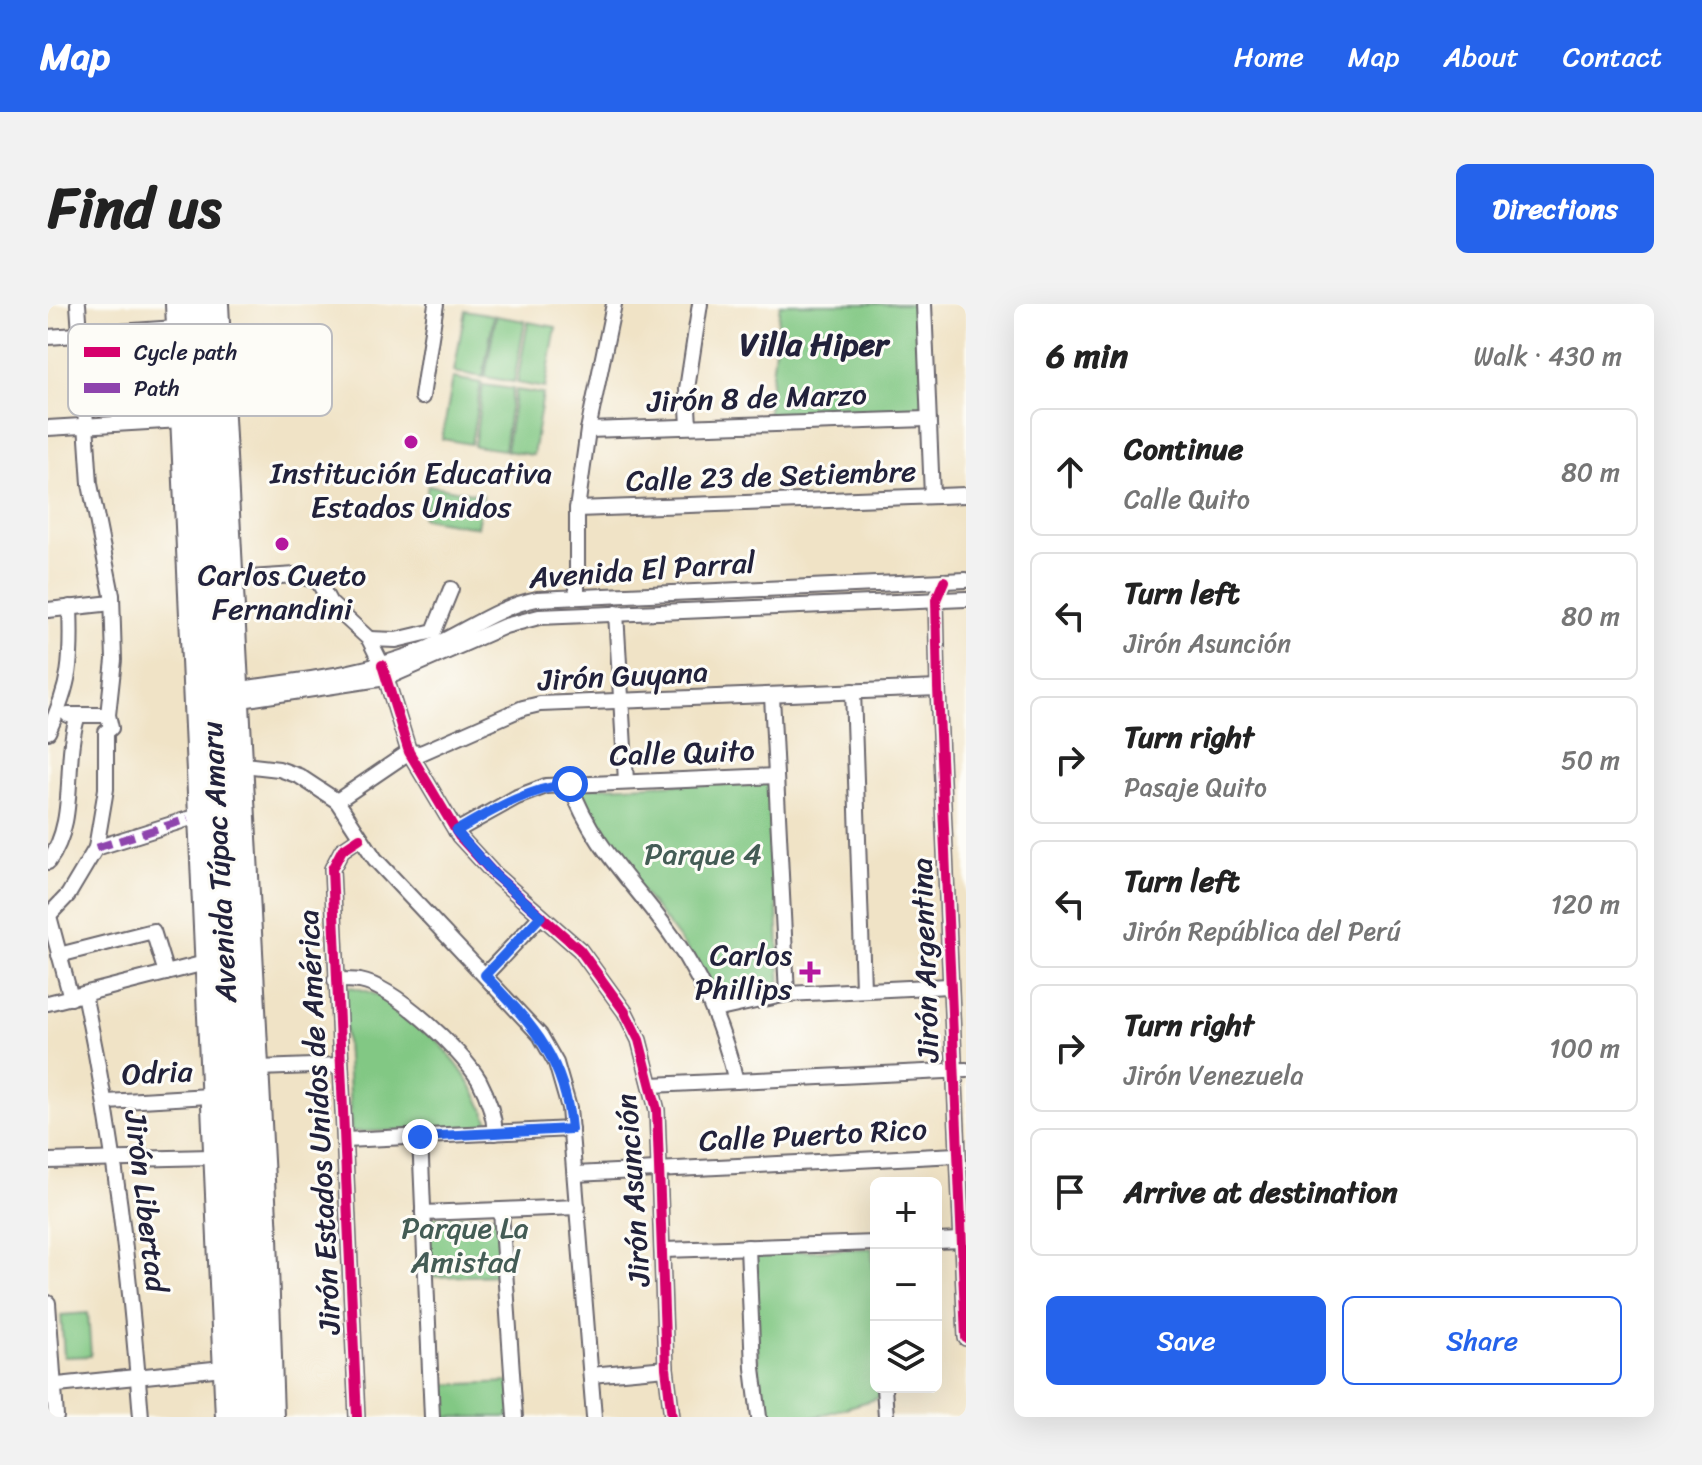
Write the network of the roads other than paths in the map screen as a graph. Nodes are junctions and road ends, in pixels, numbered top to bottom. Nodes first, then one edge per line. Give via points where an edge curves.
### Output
1 (78, 304) edge
2 (175, 304) edge
3 (190, 304) edge
4 (205, 304) edge
5 (219, 304) edge
6 (436, 304) edge
7 (614, 304) edge
8 (700, 304) edge
9 (924, 304) edge
10 (79, 324) edge
11 (176, 324) edge
12 (191, 324) edge
13 (206, 324) edge
14 (220, 324) edge
15 (68, 336) edge
16 (48, 337) edge
17 (422, 397) dead end
18 (84, 416) edge
19 (181, 416) edge
20 (195, 416) edge
21 (210, 416) edge
22 (224, 416) edge
23 (927, 419) junction
24 (181, 420) junction
25 (85, 426) junction
26 (689, 426) junction
27 (48, 428) edge
28 (588, 430) junction
29 (966, 495) edge
30 (932, 496) junction
31 (577, 509) junction
32 (232, 579) junction
33 (966, 580) edge
34 (944, 581) junction
35 (451, 589) dead end
36 (577, 596) junction
37 (966, 599) edge
38 (936, 600) junction
39 (112, 603) junction
40 (70, 607) junction
41 (48, 610) edge
42 (616, 613) junction
43 (369, 639) junction
44 (384, 671) junction
45 (938, 688) junction
46 (853, 691) junction
47 (240, 694) junction
48 (772, 696) junction
49 (620, 699) junction
50 (52, 714) edge
51 (78, 715) junction
52 (108, 715) junction
53 (48, 732) edge
54 (409, 752) junction
55 (244, 765) junction
56 (776, 776) junction
57 (626, 781) junction
58 (570, 784) junction
59 (337, 801) junction
60 (188, 819) dead end
61 (456, 831) junction
62 (360, 838) junction
63 (96, 848) junction
64 (48, 862) edge
65 (48, 916) edge
66 (541, 916) junction
67 (59, 955) junction
68 (205, 963) junction
69 (166, 973) junction
70 (485, 975) junction
71 (335, 980) junction
72 (949, 986) junction
73 (863, 988) junction
74 (787, 994) junction
75 (78, 996) junction
76 (48, 1003) edge
77 (715, 1010) junction
78 (340, 1065) junction
79 (259, 1068) junction
80 (960, 1070) edge
81 (736, 1081) junction
82 (652, 1085) junction
83 (209, 1096) junction
84 (107, 1102) junction
85 (571, 1129) junction
86 (495, 1133) junction
87 (420, 1137) junction
88 (345, 1140) junction
89 (957, 1155) junction
90 (211, 1157) junction
91 (116, 1159) junction
92 (48, 1161) edge
93 (660, 1168) junction
94 (575, 1174) junction
95 (578, 1207) junction
96 (501, 1211) junction
97 (423, 1213) junction
98 (961, 1240) junction
99 (942, 1241) edge
100 (870, 1243) edge
101 (748, 1247) junction
102 (664, 1250) junction
103 (965, 1292) edge
104 (48, 1303) edge
105 (966, 1338) edge
106 (223, 1368) junction
107 (666, 1368) junction
108 (591, 1375) junction
109 (138, 1377) junction
110 (52, 1386) edge
111 (884, 1393) edge
112 (56, 1417) edge
113 (141, 1417) edge
114 (225, 1417) edge
115 (241, 1417) edge
116 (259, 1417) edge
117 (274, 1417) edge
118 (357, 1417) edge
119 (432, 1417) edge
120 (515, 1417) edge
121 (594, 1417) edge
122 (672, 1417) edge
123 (759, 1417) edge
124 (886, 1417) edge

1 - 10 street
2 - 11 main road, Avenida Túpac Amaru
3 - 12 highway, Avenida Túpac Amaru
4 - 13 highway, Avenida Túpac Amaru
5 - 14 main road, Avenida Túpac Amaru
6 - 17 street
7 - 28 street
8 - 26 street via 687,389
9 - 23 street
15 - 16 street
18 - 25 street
19 - 24 main road, Avenida Túpac Amaru
20 - 115 highway, Avenida Túpac Amaru
21 - 116 highway, Avenida Túpac Amaru
22 - 32 main road, Avenida Túpac Amaru
23 - 26 street, Jirón 8 de Marzo
23 - 30 street
24 - 25 street
24 - 68 main road, Avenida Túpac Amaru
25 - 27 street
25 - 39 street
26 - 28 street, Jirón 8 de Marzo
28 - 31 street
29 - 30 street, Calle 23 de Setiembre
30 - 31 street, Calle 23 de Setiembre
31 - 36 street
32 - 43 street via 312,577 330,603
32 - 47 main road, Avenida Túpac Amaru
33 - 34 street, Avenida El Parral
34 - 36 street, Avenida El Parral
34 - 38 street, Jirón Argentina
35 - 43 street via 434,631 396,640
36 - 44 street, Avenida El Parral via 506,608
37 - 38 street, Avenida El Parral
38 - 42 street, Avenida El Parral
38 - 45 street, Jirón Argentina
39 - 40 street
39 - 52 street via 114,660
40 - 41 street
40 - 50 street via 70,670
42 - 44 street, Avenida El Parral via 522,621
42 - 49 street
43 - 44 street, Jirón Asunción
44 - 47 street, Avenida El Parral
44 - 54 street, Jirón Asunción
45 - 46 street, Jirón Guyana
45 - 72 street, Jirón Argentina
46 - 48 street, Jirón Guyana
46 - 73 street
47 - 55 main road, Avenida Túpac Amaru
48 - 49 street, Jirón Guyana
48 - 56 street
49 - 54 street, Jirón Guyana via 523,708 448,743
49 - 57 street
50 - 51 street
50 - 53 street
51 - 52 street
51 - 64 street via 71,737 67,823
52 - 63 street via 106,789
54 - 59 street, Jirón Guyana
54 - 61 street, Jirón Asunción
55 - 59 street via 299,776
55 - 79 main road, Avenida Túpac Amaru
56 - 57 street, Calle Quito
56 - 74 street
57 - 58 street, Calle Quito
58 - 61 street, Calle Quito via 517,797
58 - 77 street via 596,841 670,934
59 - 62 street
60 - 63 street
61 - 66 street, Jirón Asunción
62 - 70 street via 399,887
62 - 71 street, Jirón Estados Unidos de América via 342,850 332,869
63 - 65 street via 68,895
65 - 67 street, Jirón Libertad
66 - 70 street
66 - 82 street, Jirón Asunción via 580,950 606,983 639,1040
67 - 69 street via 153,931
67 - 75 street, Jirón Libertad
68 - 69 street
68 - 83 main road, Avenida Túpac Amaru
69 - 75 street
70 - 85 street via 540,1035 556,1063
71 - 78 street, Jirón Estados Unidos de América
71 - 86 street via 362,981 382,990 441,1039 478,1078
72 - 73 street
72 - 80 street, Jirón Argentina
73 - 74 street
74 - 77 street
75 - 76 street
75 - 84 street, Jirón Libertad
77 - 81 street
78 - 79 street
78 - 88 street, Jirón Estados Unidos de América
79 - 117 main road, Avenida Túpac Amaru
80 - 81 street
80 - 89 street, Jirón Argentina
81 - 82 street
82 - 93 street, Jirón Asunción
83 - 84 street, Odria
83 - 90 main road, Avenida Túpac Amaru
84 - 91 street, Jirón Libertad
85 - 86 street
85 - 94 street
86 - 87 street
87 - 88 street
87 - 97 street
88 - 118 street, Jirón Estados Unidos de América
89 - 93 street, Calle Puerto Rico
89 - 98 street, Jirón Argentina
90 - 91 street
90 - 106 main road, Avenida Túpac Amaru
91 - 92 street
91 - 109 street, Jirón Libertad
93 - 94 street, Calle Puerto Rico
93 - 102 street, Jirón Asunción
94 - 95 street
95 - 96 street
95 - 108 street
96 - 97 street
96 - 120 street
97 - 119 street
98 - 99 street
98 - 103 street, Jirón Argentina
100 - 101 street
101 - 102 street
101 - 123 street
102 - 107 street, Jirón Asunción
103 - 105 street, Jirón Argentina
104 - 110 street
106 - 109 street
106 - 114 main road, Avenida Túpac Amaru
107 - 108 street
107 - 122 street, Jirón Asunción
108 - 121 street
109 - 110 street
109 - 113 street, Jirón Libertad
110 - 112 street
111 - 124 street

